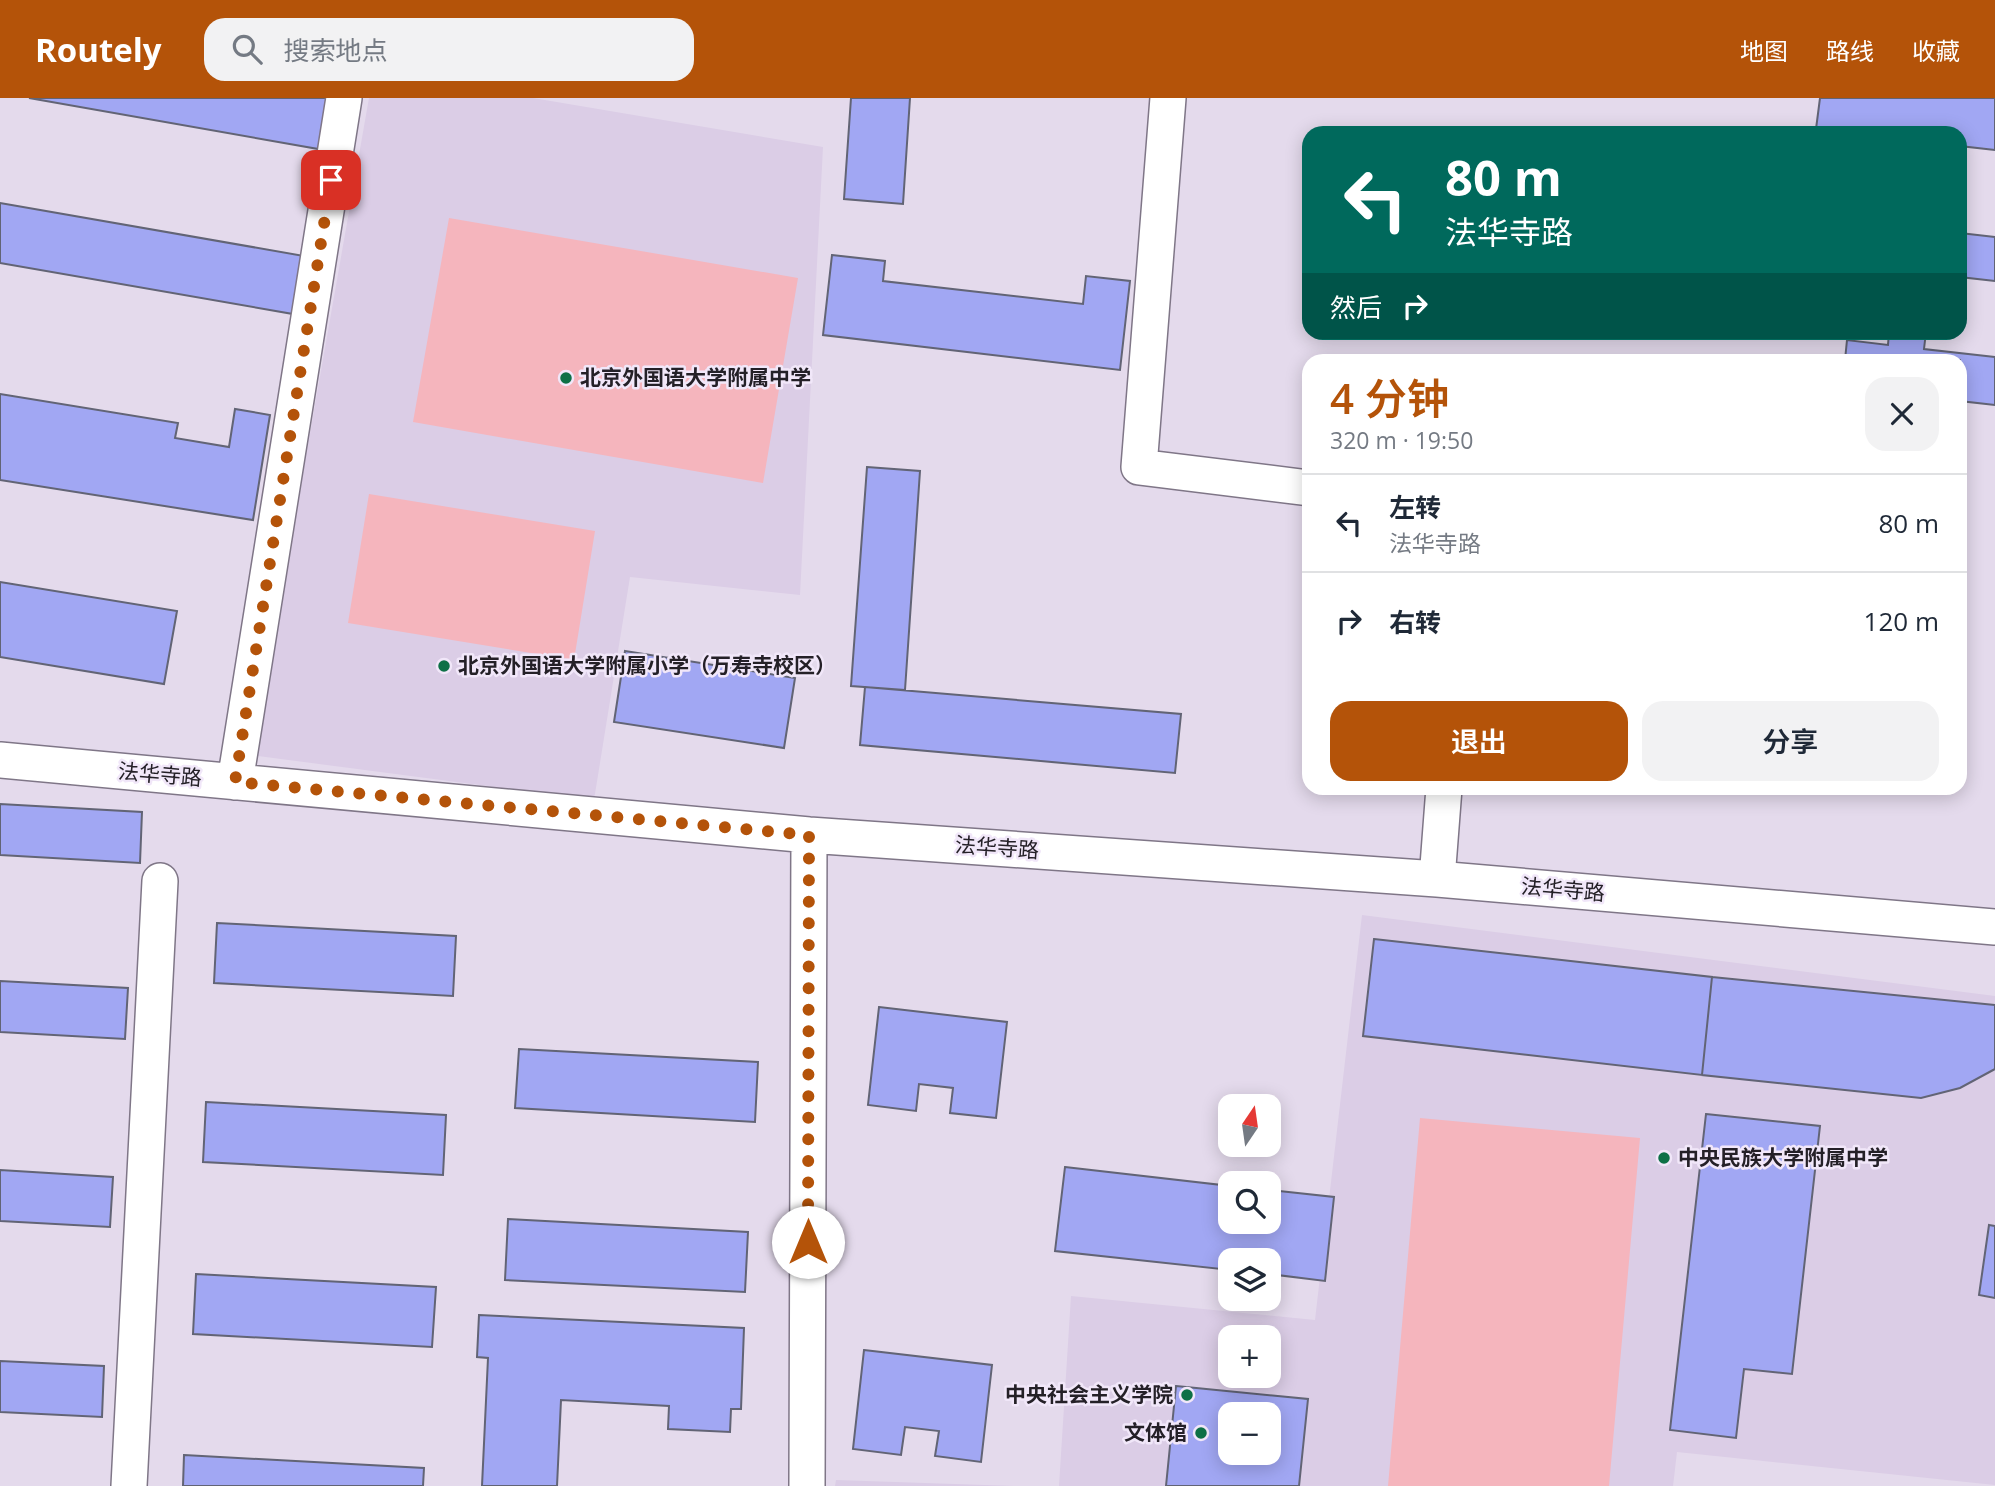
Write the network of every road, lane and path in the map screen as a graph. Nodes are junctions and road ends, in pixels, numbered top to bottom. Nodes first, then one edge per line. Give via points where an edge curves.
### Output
1 (344, 98) edge
2 (1168, 98) edge
3 (1302, 487) edge
4 (0, 760) edge
5 (235, 782) junction
6 (1443, 795) edge
7 (809, 835) junction
8 (1437, 879) junction
9 (160, 881) dead end
10 (1995, 926) edge
11 (129, 1486) edge
12 (807, 1486) edge

1 - 5 street
2 - 3 street via 1139,467
4 - 5 street, 法华寺路
5 - 7 street, 法华寺路
6 - 8 street
7 - 8 street, 法华寺路
7 - 12 street
8 - 10 street, 法华寺路
9 - 11 street

